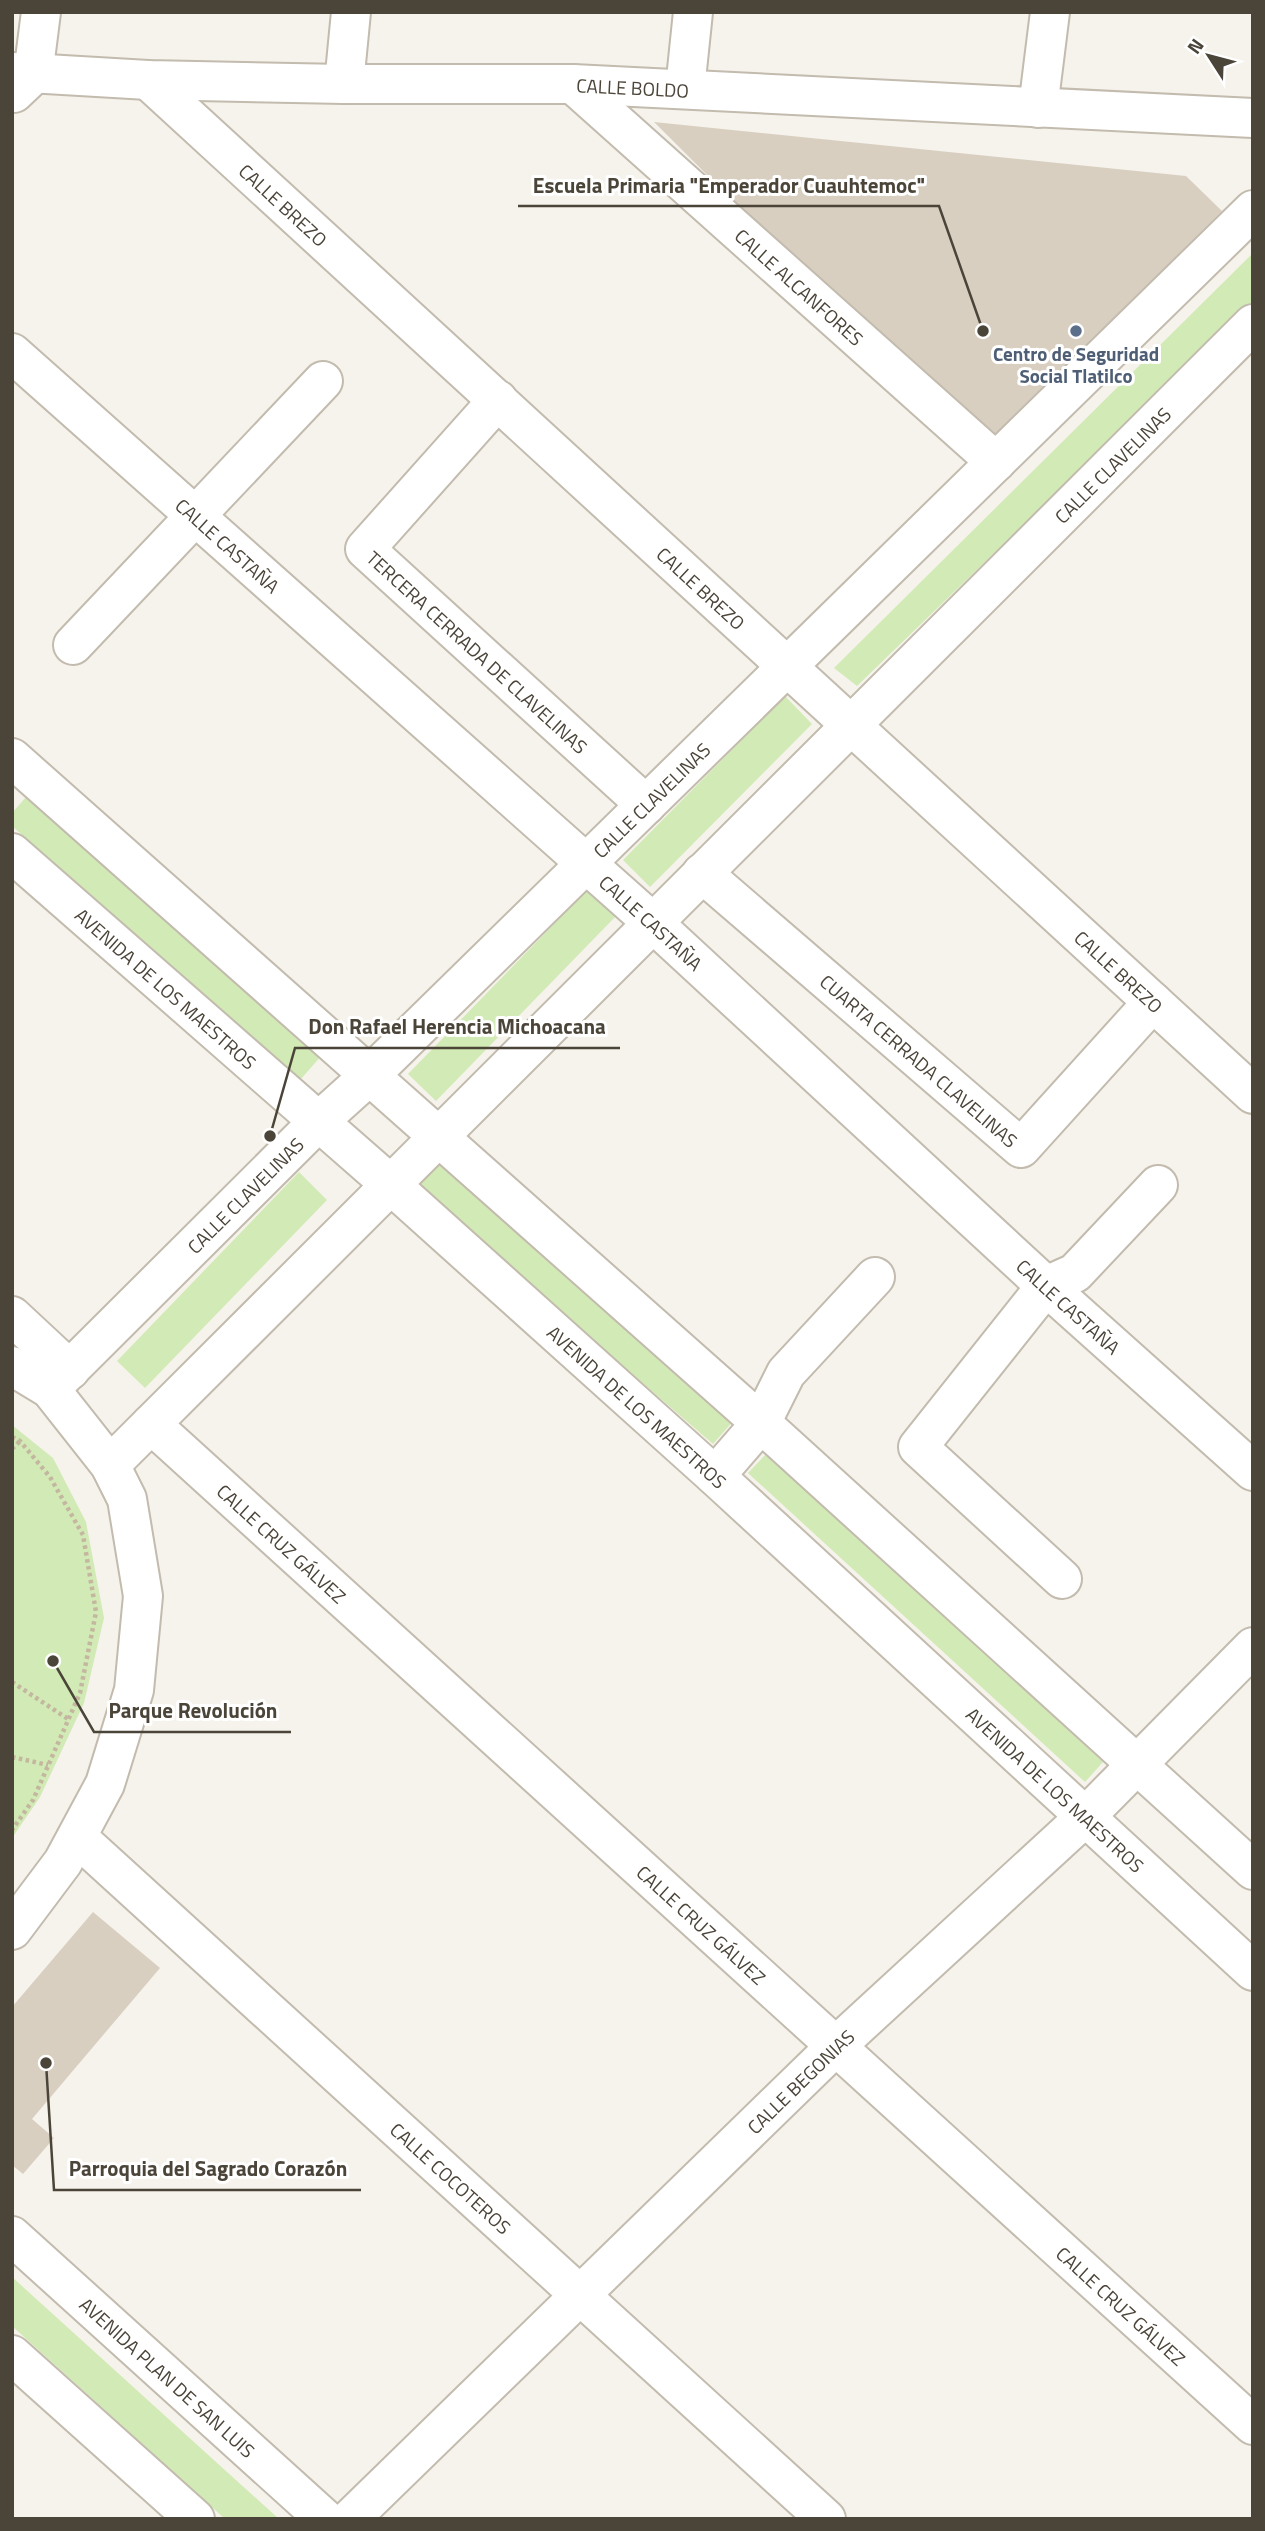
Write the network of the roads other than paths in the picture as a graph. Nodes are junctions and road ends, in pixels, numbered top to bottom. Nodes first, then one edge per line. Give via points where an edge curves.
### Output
1 (41, 12) edge
2 (351, 12) edge
3 (693, 12) edge
4 (1050, 12) edge
5 (148, 80) junction
6 (19, 81) edge
7 (344, 84) junction
8 (573, 84) junction
9 (685, 89) junction
10 (1038, 108) junction
11 (1253, 118) edge
12 (1253, 210) edge
13 (1253, 324) edge
14 (12, 353) edge
15 (323, 381) dead end
16 (498, 400) junction
17 (996, 462) junction
18 (196, 514) junction
19 (73, 645) dead end
20 (789, 666) junction
21 (851, 724) junction
22 (13, 761) edge
23 (646, 805) junction
24 (12, 853) edge
25 (586, 864) junction
26 (702, 873) junction
27 (652, 922) junction
28 (1153, 1002) junction
29 (369, 1076) junction
30 (1253, 1094) edge
31 (318, 1122) junction
32 (439, 1135) junction
33 (390, 1184) junction
34 (1158, 1185) dead end
35 (875, 1277) dead end
36 (1046, 1286) junction
37 (12, 1316) edge
38 (12, 1366) edge
39 (60, 1380) junction
40 (761, 1423) junction
41 (151, 1424) junction
42 (110, 1465) junction
43 (1253, 1471) edge
44 (715, 1476) junction
45 (1062, 1579) dead end
46 (1253, 1647) edge
47 (1136, 1766) junction
48 (1084, 1818) junction
49 (77, 1837) junction
50 (1253, 1870) edge
51 (12, 1930) edge
52 (1253, 1971) edge
53 (836, 2046) junction
54 (12, 2236) edge
55 (579, 2295) junction
56 (12, 2355) edge
57 (1253, 2425) edge
58 (195, 2519) edge
59 (324, 2519) edge
60 (350, 2519) edge
61 (825, 2519) edge

1 - 6 street
2 - 7 street
3 - 9 street
4 - 10 street
5 - 6 street, CALLE BOLDO
5 - 7 street, CALLE BOLDO
5 - 16 street, CALLE BREZO
7 - 8 street, CALLE BOLDO
8 - 9 street, CALLE BOLDO
8 - 17 street, CALLE ALCANFORES
9 - 10 street, CALLE BOLDO
10 - 11 street, CALLE BOLDO
12 - 17 street, CALLE CLAVELINAS
13 - 21 street, CALLE CLAVELINAS
14 - 18 street, CALLE CASTAÑA
15 - 18 street
16 - 20 street, CALLE BREZO
16 - 23 street, TERCERA CERRADA DE CLAVELINAS via 365,549
17 - 20 street, CALLE CLAVELINAS
18 - 19 street
18 - 25 street, CALLE CASTAÑA
20 - 21 street, CALLE BREZO
20 - 23 street, CALLE CLAVELINAS
21 - 26 street, CALLE CLAVELINAS
21 - 28 street, CALLE BREZO
22 - 29 street
23 - 25 street, CALLE CLAVELINAS
24 - 31 street, AVENIDA DE LOS MAESTROS
25 - 27 street, CALLE CASTAÑA
25 - 29 street, CALLE CLAVELINAS
26 - 27 street, CALLE CLAVELINAS
26 - 28 street, CUARTA CERRADA CLAVELINAS via 1021,1148
27 - 32 street, CALLE CLAVELINAS
27 - 36 street, CALLE CASTAÑA
28 - 30 street, CALLE BREZO
29 - 31 street, CALLE CLAVELINAS
29 - 32 street
31 - 33 street, AVENIDA DE LOS MAESTROS
31 - 39 street, CALLE CLAVELINAS
32 - 33 street, CALLE CLAVELINAS
32 - 40 street
33 - 41 street, CALLE CLAVELINAS
33 - 44 street, AVENIDA DE LOS MAESTROS
34 - 36 street via 1075,1273
35 - 40 street via 786,1373
36 - 43 street, CALLE CASTAÑA
36 - 45 street via 918,1447
37 - 39 street
38 - 39 street
39 - 42 street
40 - 44 street
40 - 47 street
41 - 42 street, CALLE CLAVELINAS
41 - 53 street, CALLE CRUZ GÁLVEZ
42 - 49 street via 127,1499 143,1596 134,1690 105,1784
44 - 48 street, AVENIDA DE LOS MAESTROS
46 - 47 street, CALLE BEGONIAS
47 - 48 street, CALLE BEGONIAS
47 - 50 street
48 - 52 street, AVENIDA DE LOS MAESTROS
48 - 53 street, CALLE BEGONIAS
49 - 51 street
49 - 55 street, CALLE COCOTEROS
53 - 55 street, CALLE BEGONIAS
53 - 57 street, CALLE CRUZ GÁLVEZ
54 - 59 street, AVENIDA PLAN DE SAN LUIS
55 - 60 street, CALLE BEGONIAS
55 - 61 street, CALLE COCOTEROS
56 - 58 street

